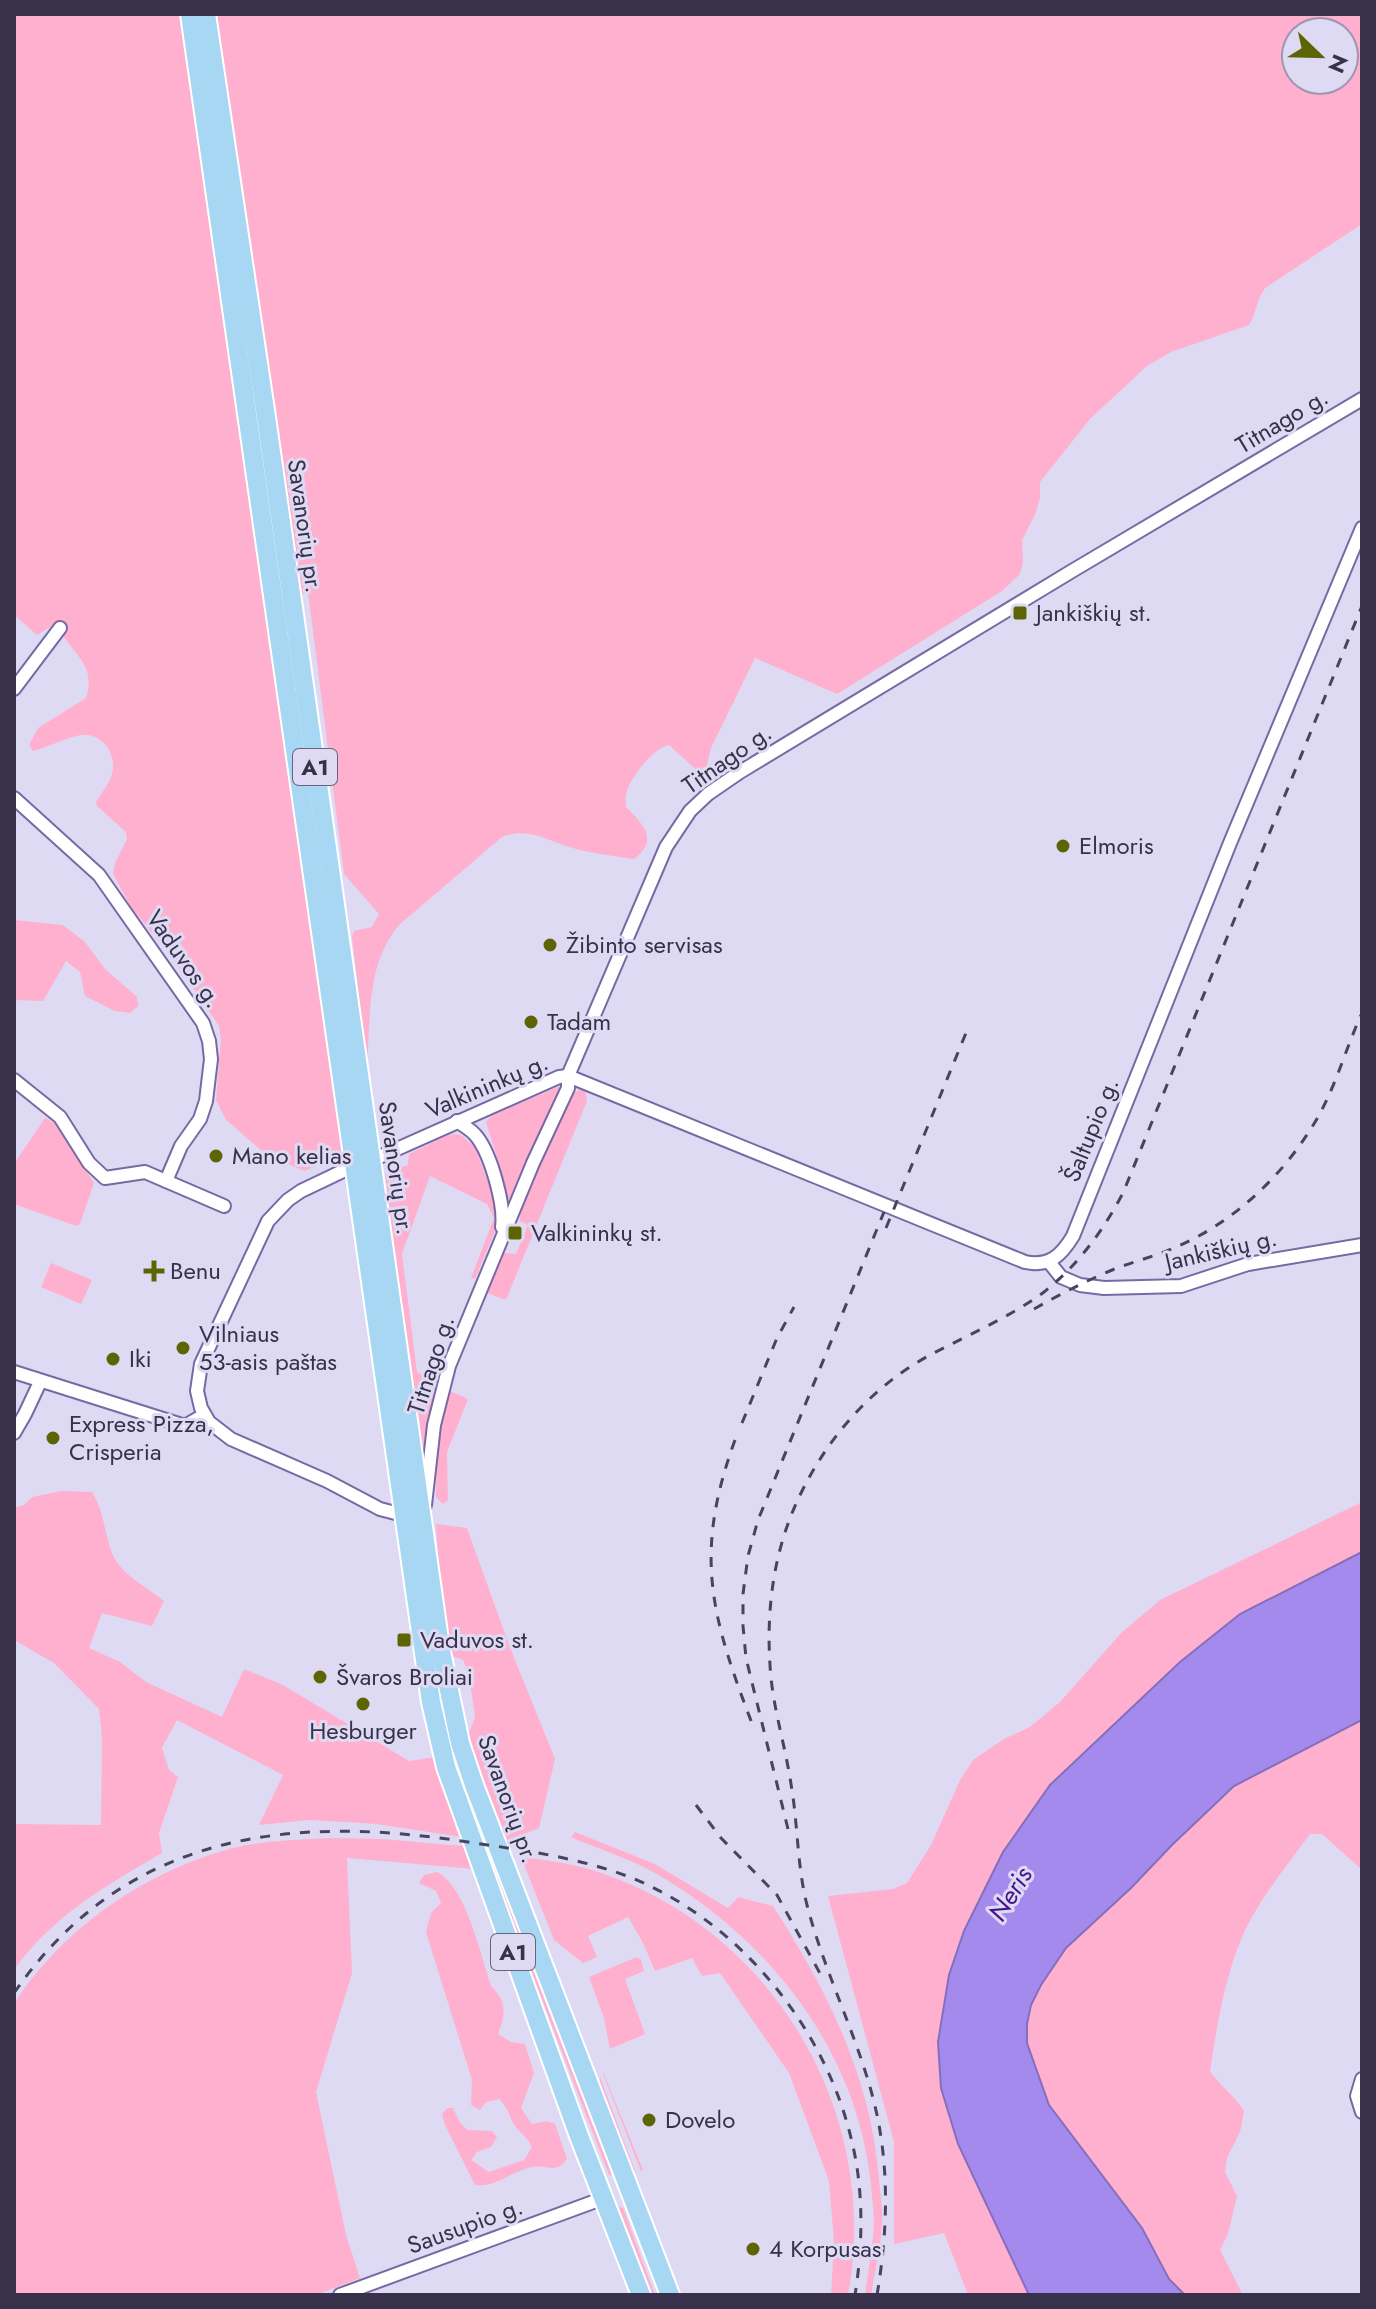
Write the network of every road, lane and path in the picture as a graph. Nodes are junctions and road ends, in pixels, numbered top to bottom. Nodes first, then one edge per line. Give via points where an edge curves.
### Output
1 (190, 14) edge
2 (206, 14) edge
3 (1362, 399) edge
4 (1362, 528) edge
5 (60, 628) dead end
6 (14, 689) edge
7 (14, 798) edge
8 (568, 1076) junction
9 (14, 1080) edge
10 (457, 1121) junction
11 (379, 1157) dead end
12 (345, 1170) dead end
13 (166, 1181) junction
14 (224, 1206) dead end
15 (501, 1240) junction
16 (1362, 1245) edge
17 (1049, 1262) junction
18 (14, 1372) edge
19 (40, 1382) junction
20 (204, 1415) junction
21 (14, 1433) edge
22 (403, 1515) junction
23 (422, 1520) junction
24 (1362, 2079) edge
25 (1362, 2112) edge
26 (629, 2188) junction
27 (604, 2198) junction
28 (340, 2295) edge
29 (641, 2295) edge
30 (670, 2295) edge

1 - 22 highway, Savanorių pr. / A1
2 - 23 highway, Savanorių pr. / A1
3 - 8 street, Titnago g. via 708,794 666,847
4 - 17 street, Šaltupio g. via 1073,1236
5 - 6 street
7 - 13 street, Vaduvos g. via 99,875 207,1032 211,1059 203,1113
8 - 10 street, Valkininkų g.
8 - 15 street, Titnago g. via 568,1088
8 - 17 street via 1025,1262
9 - 13 street via 60,1117 105,1178 145,1172
10 - 11 street, Valkininkų g.
10 - 15 street via 483,1148 503,1206
12 - 20 street via 301,1191 268,1221 201,1364 197,1391
13 - 14 street
15 - 23 street, Titnago g. via 440,1397
16 - 17 street, Jankiškių g. via 1248,1264 1181,1286 1080,1285 1061,1277
18 - 19 street
19 - 20 street via 185,1426
19 - 21 street
20 - 22 street via 231,1439
22 - 27 highway, Savanorių pr. / A1 via 425,1672 446,1767
23 - 26 highway, Savanorių pr. / A1 via 460,1743
24 - 25 street via 1357,2096
26 - 27 highway
26 - 30 highway, Savanorių pr. / A1
27 - 28 street, Sausupio g.
27 - 29 highway, Savanorių pr. / A1

